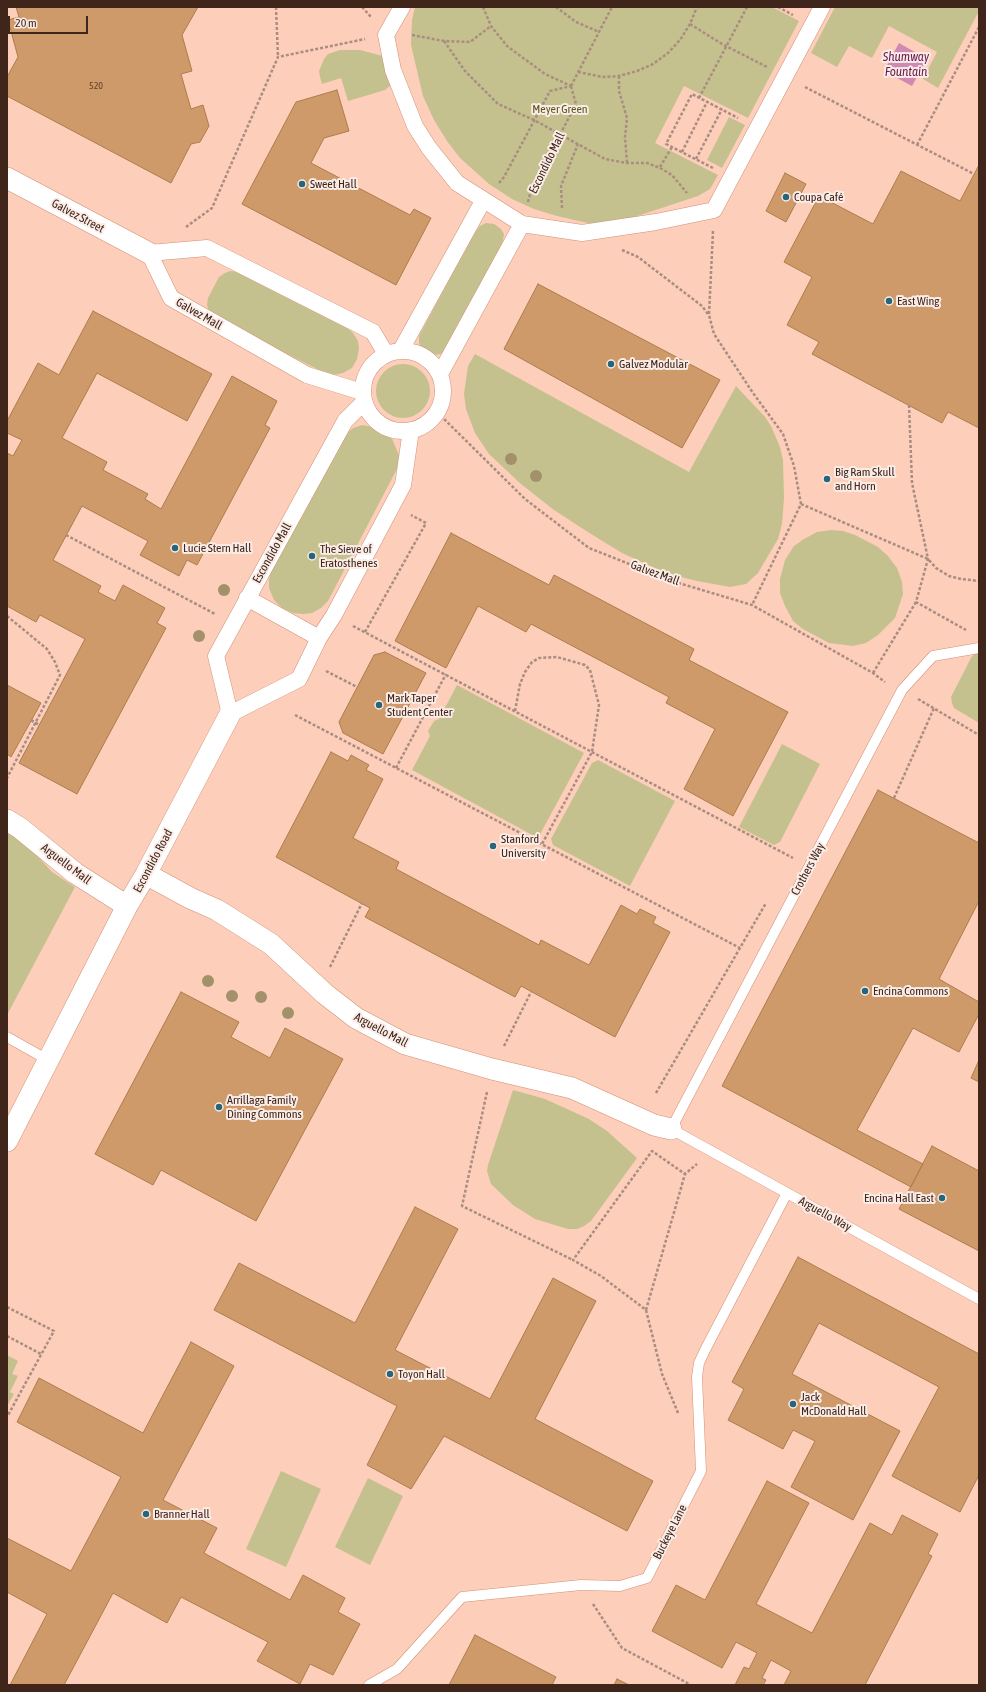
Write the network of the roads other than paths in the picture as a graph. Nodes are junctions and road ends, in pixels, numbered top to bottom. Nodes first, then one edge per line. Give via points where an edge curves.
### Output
1 (402, 7) edge
2 (822, 7) edge
3 (7, 178) edge
4 (483, 201) junction
5 (522, 224) junction
6 (150, 253) junction
7 (393, 352) junction
8 (440, 374) junction
9 (363, 397) junction
10 (411, 430) junction
11 (247, 598) junction
12 (319, 638) junction
13 (979, 648) edge
14 (230, 714) junction
15 (7, 820) edge
16 (146, 874) junction
17 (128, 906) junction
18 (7, 1038) edge
19 (48, 1060) junction
20 (671, 1129) junction
21 (7, 1141) edge
22 (787, 1193) junction
23 (979, 1299) edge
24 (369, 1685) edge

1 - 4 street via 386,35 393,70 415,126 456,183
2 - 5 street via 714,210 582,233
3 - 6 street, Galvez Street
4 - 5 street
4 - 7 street
5 - 8 street
6 - 7 street via 208,248 373,332
6 - 9 street, Galvez Mall via 171,298 307,375
7 - 8 street via 413,351 424,356
7 - 9 street via 376,360 368,370 363,382
8 - 10 street via 443,394 437,412 425,424
9 - 10 street via 368,411 382,425 401,431
9 - 11 street, Escondido Mall via 346,422
10 - 12 street via 403,485 334,615
11 - 12 street
11 - 14 street, Escondido Mall via 216,656
12 - 14 street via 299,679
13 - 20 lane, Crothers Way via 933,656 902,690
14 - 16 street, Escondido Road
15 - 17 street, Arguello Mall via 74,873
16 - 17 street, Escondido Road
16 - 20 street, Arguello Mall via 217,910 271,944 324,994 356,1018 405,1044 492,1069 572,1088 654,1125
17 - 19 street, Escondido Road
18 - 19 lane
19 - 21 street, Escondido Road
20 - 22 lane, Arguello Way
22 - 23 lane, Arguello Way
22 - 24 lane, Buckeye Lane via 700,1363 697,1383 701,1471 646,1578 620,1586 581,1585 462,1597 397,1669

